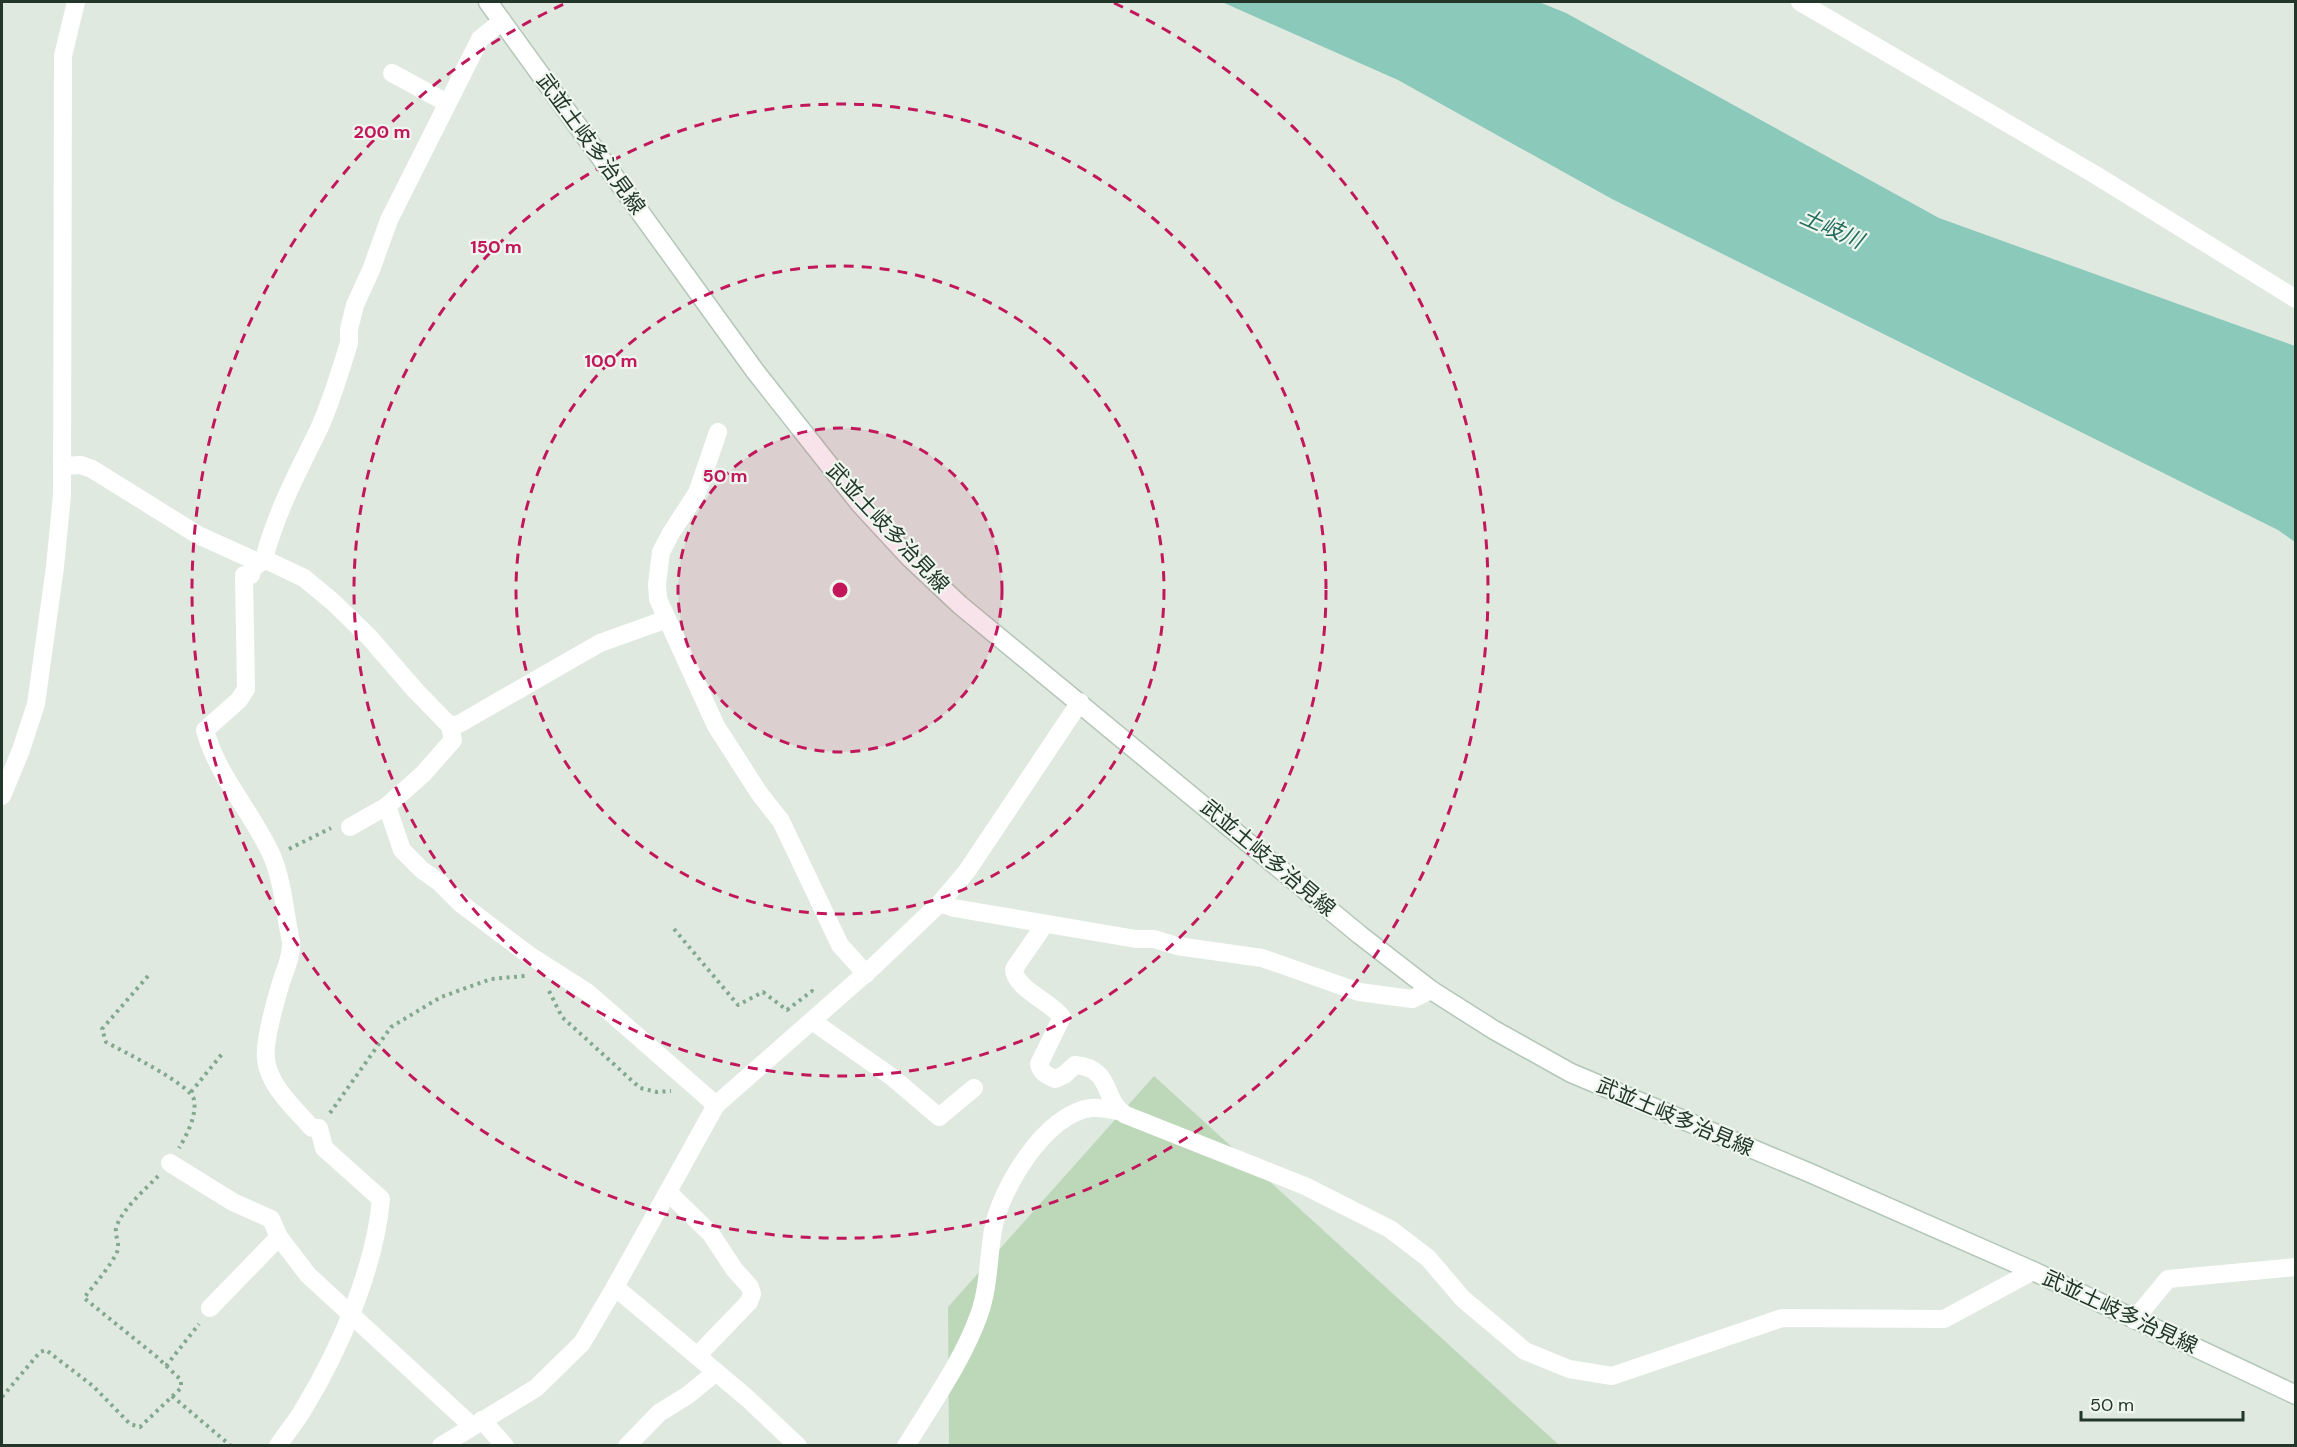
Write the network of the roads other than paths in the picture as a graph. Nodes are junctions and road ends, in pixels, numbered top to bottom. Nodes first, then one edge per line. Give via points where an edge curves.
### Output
1 (76, 2) edge
2 (488, 2) edge
3 (1800, 2) edge
4 (502, 21) junction
5 (393, 73) dead end
6 (447, 103) junction
7 (2295, 299) edge
8 (718, 432) dead end
9 (63, 466) junction
10 (262, 561) junction
11 (667, 619) junction
12 (1080, 702) junction
13 (450, 726) junction
14 (2, 796) edge
15 (387, 806) junction
16 (350, 827) road end
17 (940, 903) junction
18 (1045, 924) junction
19 (866, 974) junction
20 (1431, 990) junction
21 (812, 1021) junction
22 (974, 1088) dead end
23 (716, 1105) junction
24 (1119, 1111) junction
25 (171, 1163) road end
26 (668, 1192) junction
27 (279, 1237) junction
28 (2295, 1267) edge
29 (2033, 1271) junction
30 (615, 1287) junction
31 (210, 1308) road end
32 (351, 1312) junction
33 (2134, 1320) junction
34 (697, 1356) junction
35 (716, 1372) junction
36 (2295, 1395) edge
37 (477, 1423) junction
38 (278, 1446) edge
39 (441, 1446) edge
40 (505, 1446) edge
41 (627, 1446) edge
42 (798, 1446) edge
43 (906, 1446) edge

1 - 9 street via 63,56
2 - 4 street, 武並土岐多治見線
3 - 7 street via 2094,174
4 - 6 street via 480,39
4 - 12 street, 武並土岐多治見線 via 755,371 860,504 960,605
5 - 6 street
6 - 10 street via 389,220 355,306 350,343 326,409 272,528
8 - 11 street via 697,494 661,552 658,599
9 - 10 street via 92,469 198,535
9 - 14 street via 55,567 36,704
10 - 13 street via 304,578 333,602
10 - 32 street via 251,575 244,575 246,689 205,730 210,750 272,855 291,942 292,953 283,974 265,1058 268,1071 312,1128 320,1128 324,1148 381,1199 378,1226
11 - 13 street via 600,643
11 - 19 street via 716,726 781,821 840,945
12 - 17 street via 968,871
12 - 20 street, 武並土岐多治見線
13 - 15 street via 453,740
15 - 16 street
15 - 23 street via 402,850 423,870 543,970 587,992
17 - 18 street via 954,909
17 - 19 street
18 - 20 street via 1262,958 1359,992 1412,999
18 - 24 street via 1014,969 1020,983 1062,1017 1040,1069 1055,1079 1075,1065 1101,1074
19 - 21 street
20 - 29 street, 武並土岐多治見線 via 1571,1073
21 - 22 street via 892,1077 939,1117
21 - 23 street
23 - 26 street
24 - 29 street via 1305,1186 1390,1228 1428,1258 1463,1299 1525,1351 1569,1369 1612,1376 1782,1318 1944,1319
24 - 43 street via 1092,1108 1066,1118 1039,1142 1021,1166 998,1210 985,1295 968,1344
25 - 27 street via 233,1202 271,1219
26 - 30 street
26 - 34 street via 711,1234 752,1294
27 - 31 street
27 - 32 street via 308,1275
28 - 33 street via 2168,1279
29 - 33 street, 武並土岐多治見線
30 - 34 street
30 - 37 street via 582,1342 536,1388
32 - 37 street
32 - 38 street via 314,1391
33 - 36 street, 武並土岐多治見線
34 - 35 street
35 - 41 street via 659,1413
35 - 42 street
37 - 39 street
37 - 40 street

